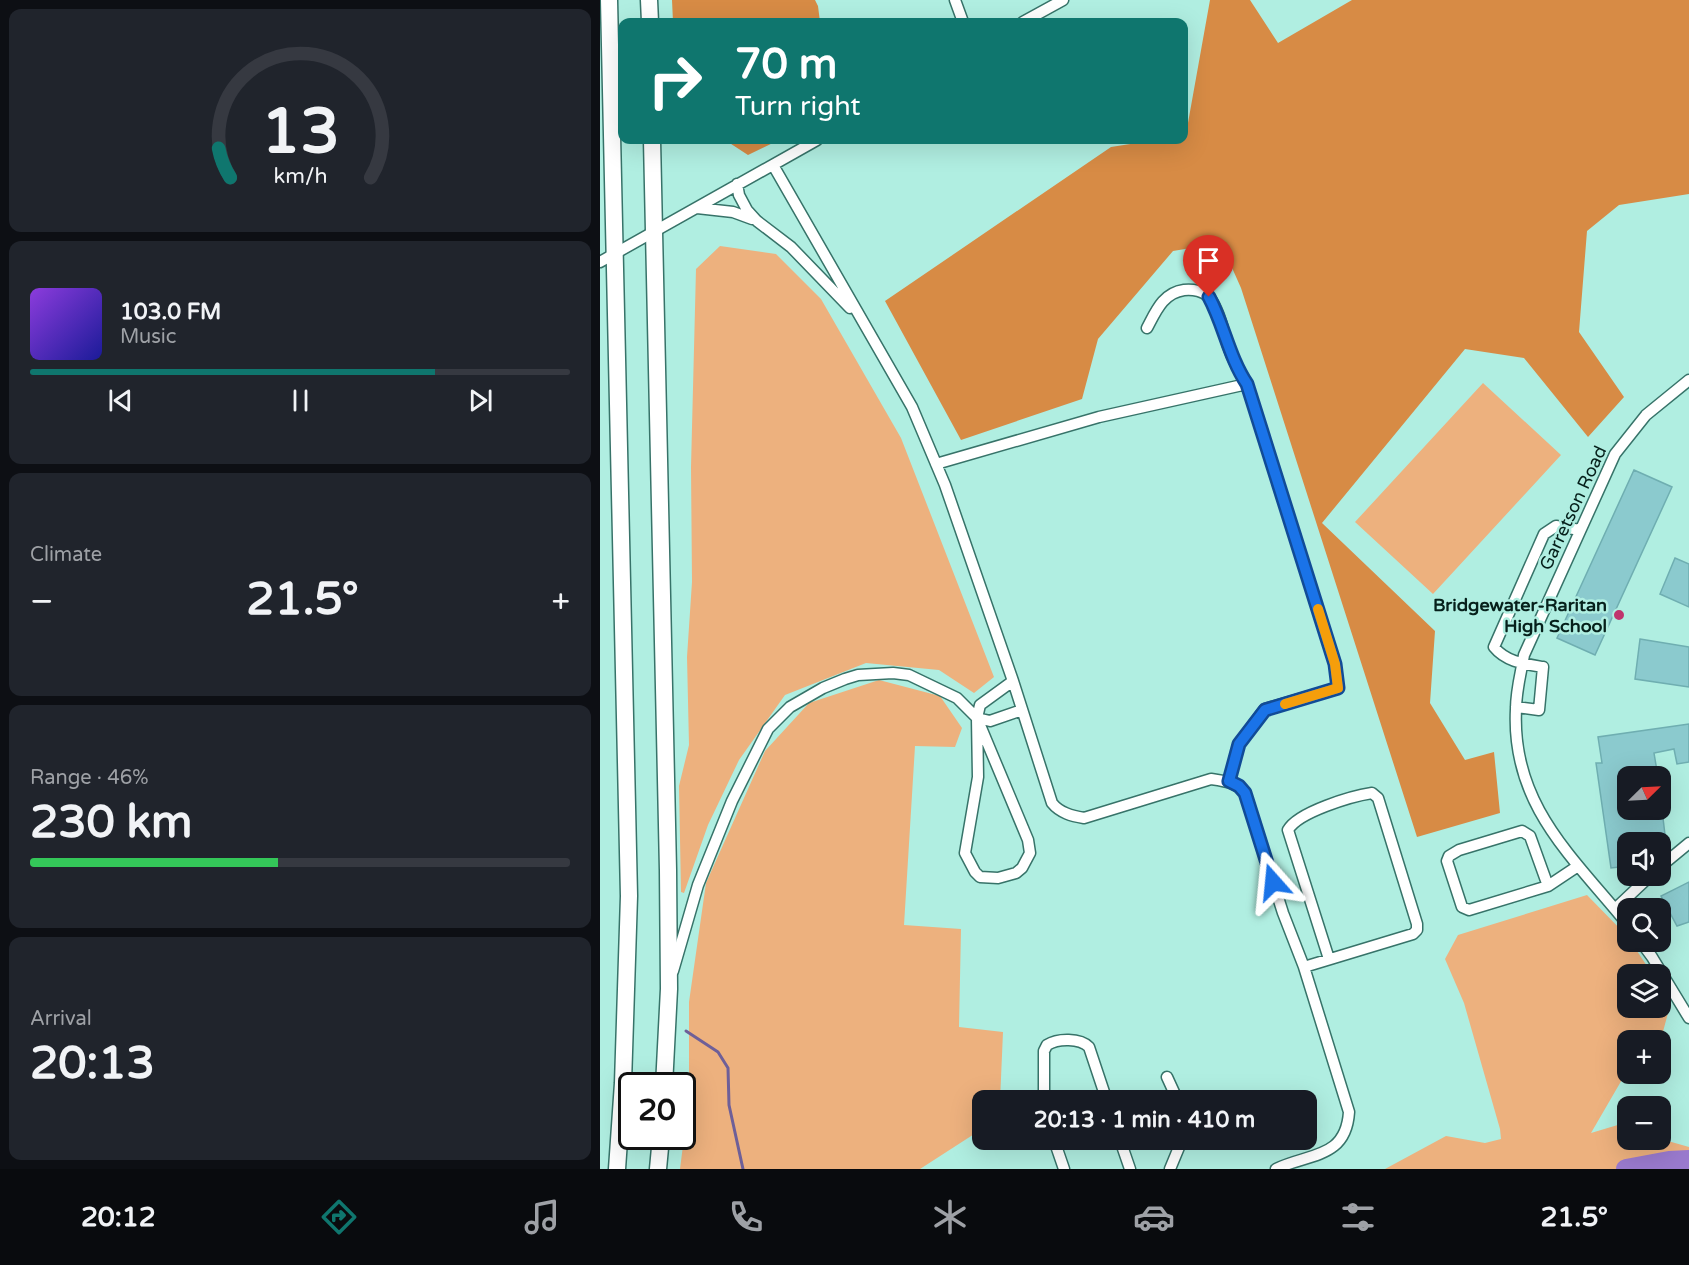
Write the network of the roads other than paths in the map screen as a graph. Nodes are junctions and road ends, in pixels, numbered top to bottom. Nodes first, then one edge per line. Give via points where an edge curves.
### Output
1 (649, 0) edge
2 (956, 0) edge
3 (1063, 0) edge
4 (605, 2) edge
5 (650, 18) edge
6 (962, 18) edge
7 (1030, 18) edge
8 (652, 144) edge
9 (810, 144) edge
10 (772, 165) junction
11 (737, 184) junction
12 (697, 208) junction
13 (757, 221) junction
14 (654, 233) junction
15 (607, 258) edge
16 (862, 322) junction
17 (1147, 328) dead end
18 (1689, 380) edge
19 (1247, 384) junction
20 (936, 464) junction
21 (1580, 530) junction
22 (1522, 664) junction
23 (1014, 681) junction
24 (1516, 707) junction
25 (1022, 710) junction
26 (977, 718) junction
27 (1229, 781) junction
28 (1689, 843) edge
29 (1671, 858) edge
30 (1578, 866) junction
31 (1548, 886) junction
32 (1639, 886) edge
33 (1615, 909) junction
34 (1617, 911) edge
35 (1648, 952) edge
36 (1329, 959) junction
37 (1304, 967) junction
38 (669, 988) junction
39 (1689, 1018) edge
40 (665, 1072) edge
41 (1167, 1077) dead end
42 (1044, 1090) edge
43 (1103, 1090) edge
44 (1173, 1090) edge
45 (660, 1150) edge
46 (1057, 1150) edge
47 (1123, 1150) edge
48 (1178, 1150) edge
49 (1299, 1164) edge
50 (617, 1169) edge
51 (658, 1169) edge
52 (1064, 1169) edge
53 (1130, 1169) edge
54 (1170, 1169) edge
55 (1276, 1169) edge

1 - 5 highway
2 - 6 street
3 - 7 street
4 - 15 highway
8 - 14 highway
9 - 10 street
10 - 11 street
10 - 16 street
11 - 12 street
11 - 13 street via 742,203
12 - 13 street via 733,212
12 - 14 street
13 - 16 street via 798,254
14 - 15 street
14 - 38 highway
15 - 50 highway via 629,896
16 - 20 street via 898,381
17 - 19 street via 1161,301 1175,291 1195,289 1209,297 1220,317 1228,346
18 - 21 street, Garretson Road via 1662,400 1629,434 1615,454
19 - 20 street via 1099,417
19 - 27 street via 1335,664 1338,688 1265,710 1239,744
20 - 23 street
21 - 22 street, Garretson Road
21 - 22 street via 1556,526 1544,534 1494,647 1500,655
22 - 24 street, Garretson Road
22 - 24 street via 1543,667 1539,710
23 - 25 street
23 - 26 street via 980,705
24 - 30 street, Garretson Road via 1517,742 1531,796 1545,824
25 - 26 street via 990,721
25 - 27 street via 1052,803 1072,816 1084,818 1211,779
26 - 26 street via 978,777 965,853 980,877 998,878 1016,873 1030,853
26 - 38 street via 957,698 909,675 893,673 845,679 782,713 768,729 732,801 698,885
27 - 37 street via 1245,793
28 - 29 street
30 - 31 street
30 - 33 street, Garretson Road
31 - 31 street via 1470,910 1462,907 1447,861 1459,850 1522,831 1530,836
32 - 33 street
33 - 34 street, Garretson Road
35 - 39 street
36 - 36 street via 1413,934 1418,928 1378,798 1372,794 1308,812 1288,830
36 - 37 street
37 - 49 street via 1349,1112 1342,1140 1334,1148
38 - 40 highway
41 - 44 street
42 - 43 street via 1044,1051 1047,1045 1059,1040 1084,1042 1089,1047
45 - 51 highway
46 - 52 street
47 - 53 street
48 - 54 street
49 - 55 street

